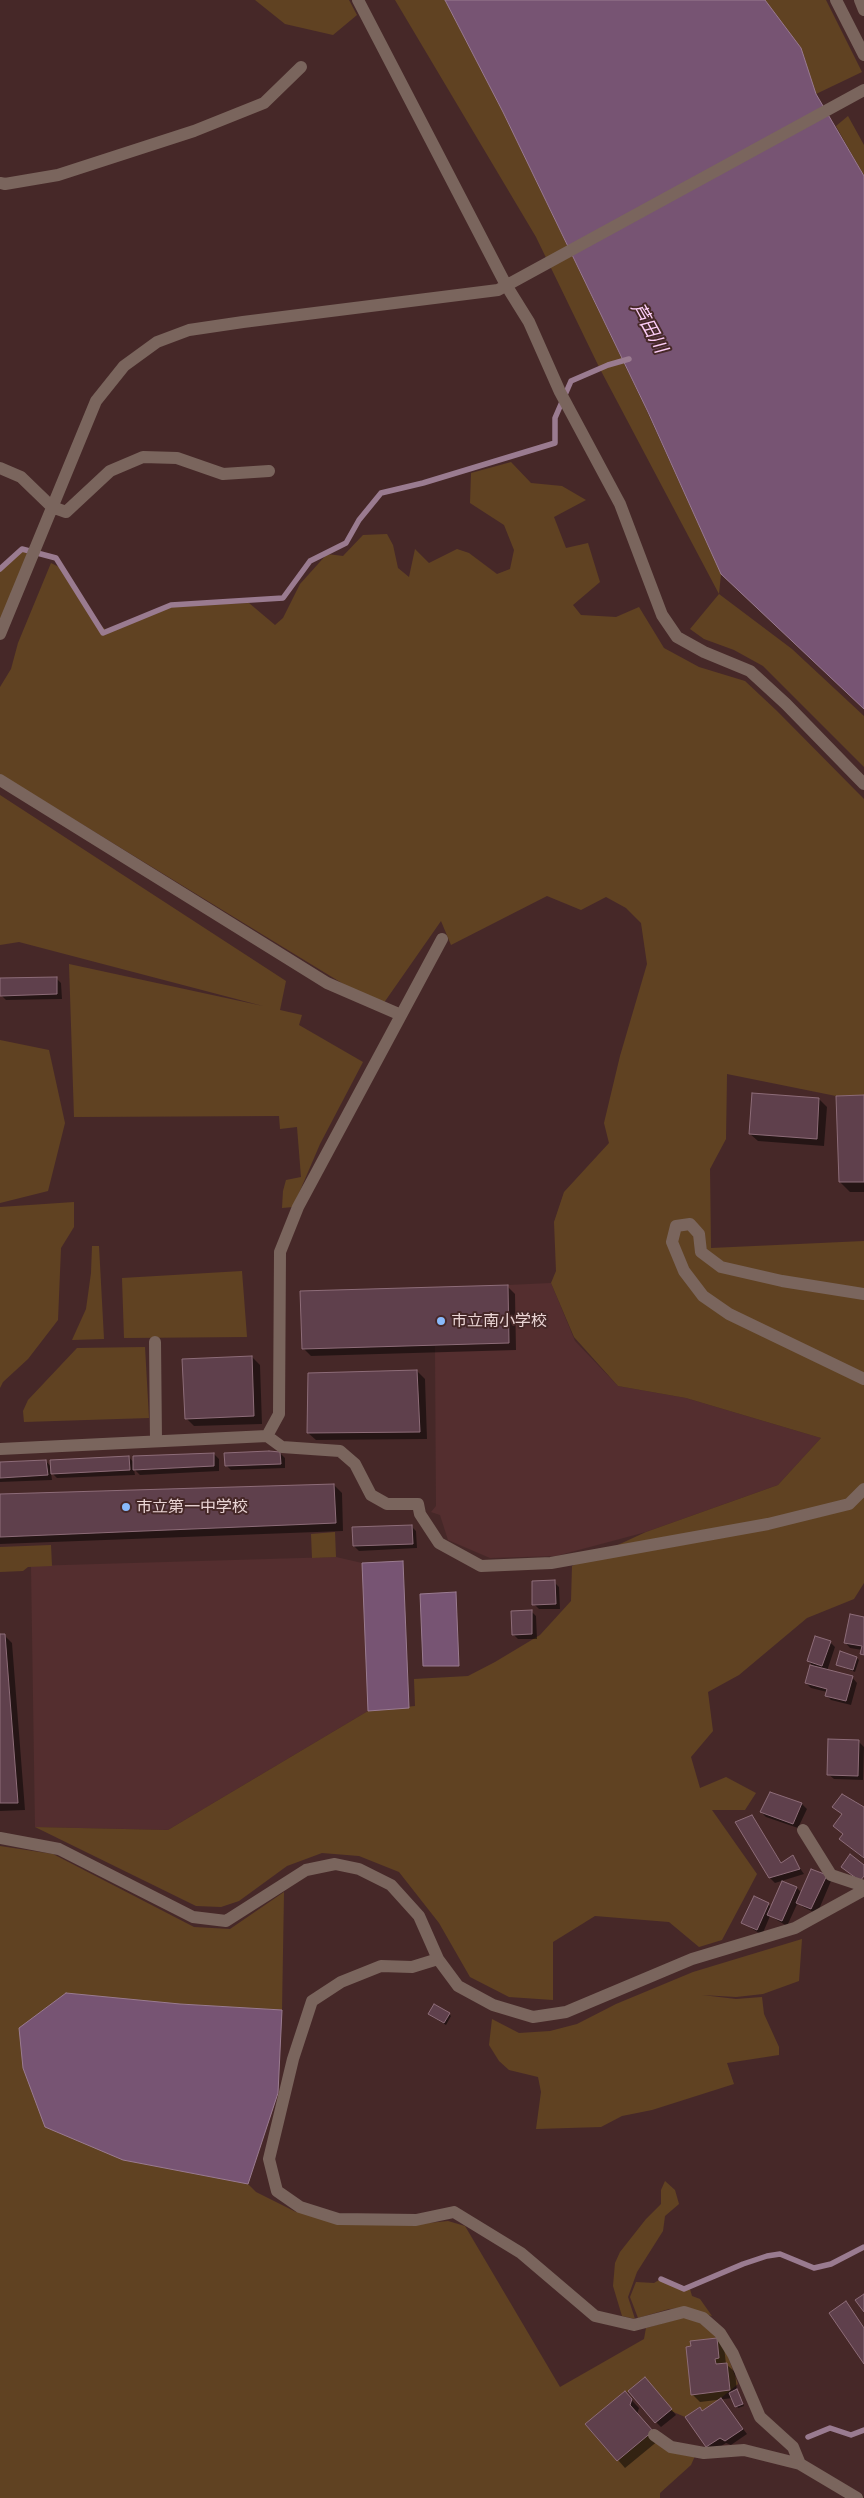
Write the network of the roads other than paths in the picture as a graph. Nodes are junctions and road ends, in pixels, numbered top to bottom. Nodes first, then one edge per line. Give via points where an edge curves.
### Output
1 (358, 0) edge
2 (836, 0) edge
3 (860, 0) edge
4 (864, 10) edge
5 (864, 55) edge
6 (301, 67) dead end
7 (864, 90) edge
8 (0, 183) edge
9 (506, 285) junction
10 (0, 468) edge
11 (269, 471) dead end
12 (52, 507) junction
13 (0, 634) edge
14 (0, 780) edge
15 (864, 784) edge
16 (442, 939) dead end
17 (401, 1015) junction
18 (864, 1294) edge
19 (155, 1342) dead end
20 (864, 1379) edge
21 (267, 1436) junction
22 (156, 1440) junction
23 (0, 1449) edge
24 (864, 1489) edge
25 (803, 1830) dead end
26 (0, 1838) edge
27 (864, 1886) edge
28 (864, 1890) edge
29 (438, 1959) junction
30 (654, 2435) dead end
31 (800, 2464) junction
32 (857, 2498) edge

1 - 9 street
2 - 5 street
3 - 4 street
6 - 8 street via 264,103 203,128 58,175
7 - 9 street
9 - 12 street via 498,290 207,327 157,342 124,366 96,401
9 - 15 street via 530,322 560,392 620,504 662,615 677,636 704,652 750,671
10 - 12 street via 20,478
11 - 12 street via 223,474 177,458 143,457 110,471 66,512
12 - 13 street
14 - 17 street via 327,983
16 - 17 street
17 - 21 street via 298,1207 280,1252 279,1414
18 - 20 street via 721,1267 701,1252 699,1234 690,1224 676,1226 672,1242 684,1271 703,1296 729,1314
19 - 22 street
21 - 22 street
21 - 24 street via 282,1447 340,1451 355,1464 371,1495 387,1504 418,1504 420,1514 439,1543 481,1566 551,1563 768,1524 849,1504
22 - 23 street
25 - 27 street via 831,1875
26 - 29 street via 58,1849 193,1917 226,1921 306,1870 335,1864 359,1869 391,1885 419,1916
28 - 29 street via 794,1928 692,1959 566,2012 534,2017 493,2005 458,1986
29 - 31 street via 412,1967 381,1966 341,1982 312,2001 293,2059 270,2159 277,2191 300,2207 338,2219 416,2220 454,2212 521,2253 595,2316 634,2325 684,2312 703,2318 720,2333 733,2354 760,2417 793,2447
30 - 31 street via 671,2447 704,2452 744,2450
31 - 32 street

